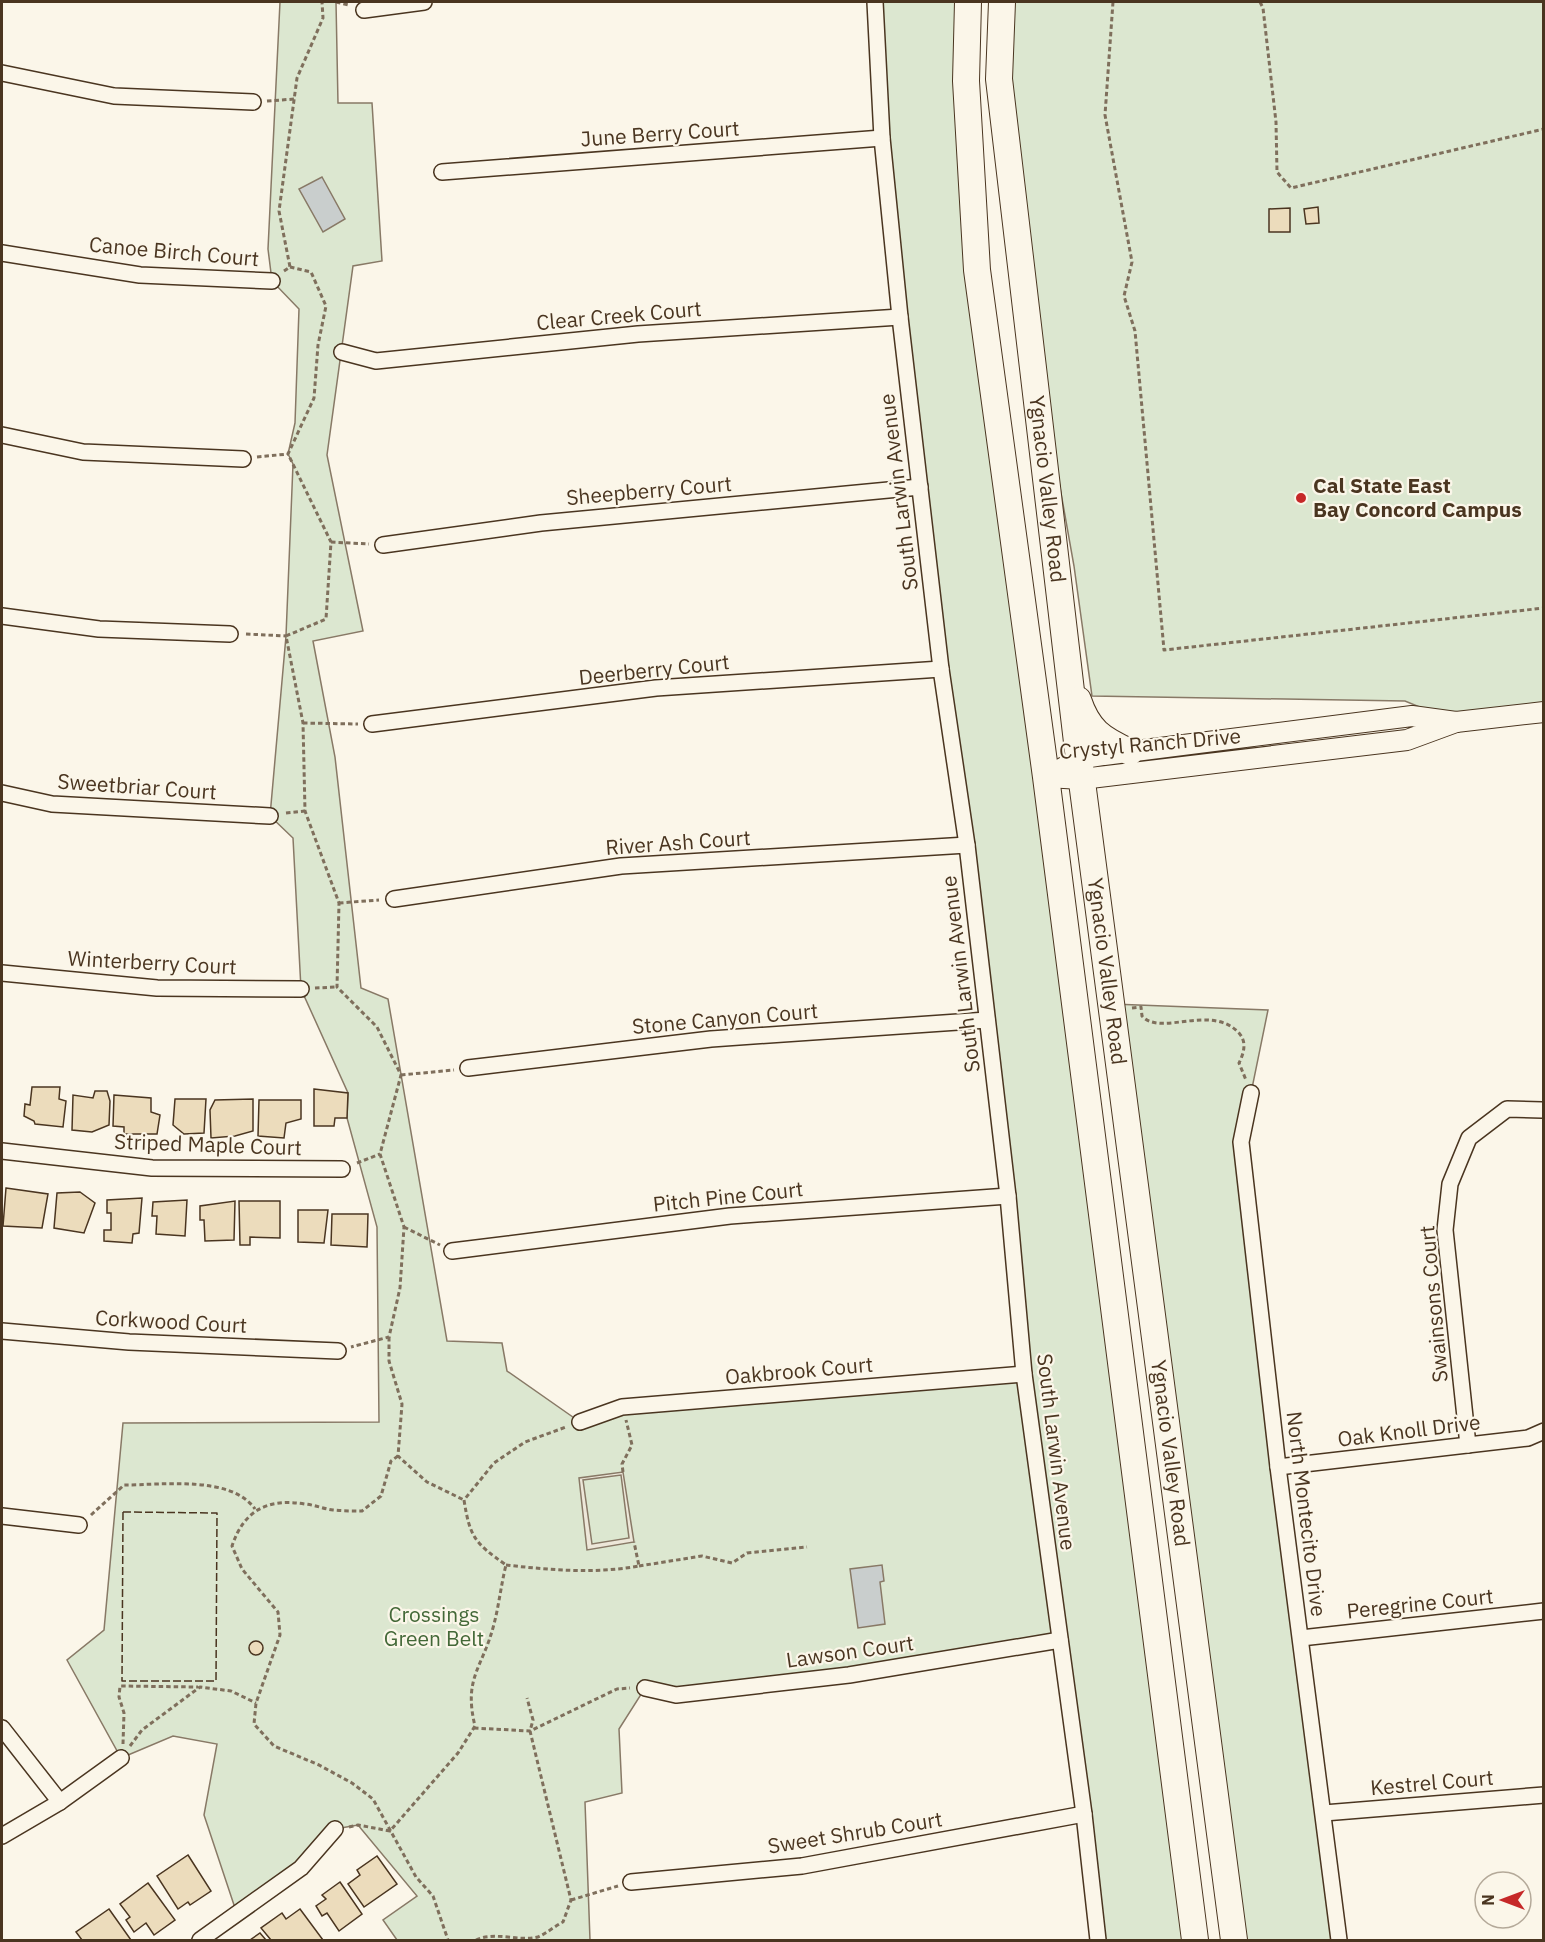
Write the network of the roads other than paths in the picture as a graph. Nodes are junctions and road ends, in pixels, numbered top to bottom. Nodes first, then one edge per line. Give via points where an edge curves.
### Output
1 (424, 2) edge
2 (875, 2) edge
3 (969, 2) edge
4 (1002, 2) edge
5 (364, 10) dead end
6 (2, 73) edge
7 (253, 102) road end
8 (882, 138) junction
9 (442, 172) dead end
10 (2, 253) edge
11 (272, 281) road end
12 (900, 317) junction
13 (342, 352) dead end
14 (2, 435) edge
15 (243, 459) road end
16 (920, 487) junction
17 (383, 545) road end
18 (2, 616) edge
19 (230, 634) road end
20 (941, 669) junction
21 (1069, 673) junction
22 (1544, 712) edge
23 (1456, 722) junction
24 (372, 724) road end
25 (1130, 752) junction
26 (1080, 769) junction
27 (1046, 777) junction
28 (2, 794) edge
29 (270, 816) road end
30 (967, 845) junction
31 (394, 899) road end
32 (2, 972) edge
33 (301, 989) road end
34 (987, 1020) junction
35 (468, 1068) road end
36 (1251, 1093) road end
37 (1542, 1110) edge
38 (2, 1151) edge
39 (342, 1169) road end
40 (1008, 1196) junction
41 (452, 1251) road end
42 (2, 1331) edge
43 (338, 1351) road end
44 (1024, 1374) junction
45 (580, 1422) road end
46 (1544, 1431) edge
47 (1468, 1446) junction
48 (1278, 1467) junction
49 (2, 1516) edge
50 (79, 1526) road end
51 (1544, 1611) edge
52 (1301, 1638) junction
53 (1060, 1640) junction
54 (645, 1688) road end
55 (2, 1728) edge
56 (121, 1758) road end
57 (1544, 1795) edge
58 (60, 1802) junction
59 (1324, 1813) junction
60 (1084, 1814) junction
61 (335, 1829) road end
62 (2, 1836) edge
63 (631, 1882) road end
64 (200, 1941) edge
65 (1098, 1941) edge
66 (1196, 1941) edge
67 (1234, 1941) edge
68 (1339, 1941) edge

1 - 5 street
2 - 8 street, South Larwin Avenue
3 - 27 highway, Ygnacio Valley Road via 966,81 977,270
4 - 21 highway, Ygnacio Valley Road via 999,79
6 - 7 street via 114,96
8 - 9 street, June Berry Court
8 - 12 street, South Larwin Avenue
10 - 11 street, Canoe Birch Court via 140,275
12 - 13 street, Clear Creek Court via 638,334 375,361
12 - 16 street, South Larwin Avenue
14 - 15 street via 83,452
16 - 17 street, Sheepberry Court via 541,523
16 - 20 street, South Larwin Avenue
18 - 19 street via 99,629
20 - 24 street, Deerberry Court via 656,688
20 - 30 street, South Larwin Avenue
21 - 25 highway via 1085,720 1105,741
21 - 26 highway, Ygnacio Valley Road
22 - 23 street, Crystyl Ranch Drive
23 - 25 street, Crystyl Ranch Drive via 1412,716
23 - 26 street, Crystyl Ranch Drive via 1407,740
25 - 26 street, Crystyl Ranch Drive
26 - 27 street, Crystyl Ranch Drive
26 - 67 highway, Ygnacio Valley Road
27 - 66 highway, Ygnacio Valley Road
28 - 29 street, Sweetbriar Court via 52,804
30 - 31 street, River Ash Court via 621,866
30 - 34 street, South Larwin Avenue
32 - 33 street, Winterberry Court via 157,988
34 - 35 street, Stone Canyon Court via 711,1039
34 - 40 street, South Larwin Avenue
36 - 48 street, North Montecito Drive via 1241,1142
37 - 47 street, Swainsons Court via 1507,1109 1469,1138 1450,1184 1445,1230
38 - 39 street, Striped Maple Court via 152,1168
40 - 41 street, Pitch Pine Court via 730,1216
40 - 44 street, South Larwin Avenue
42 - 43 street, Corkwood Court via 129,1342
44 - 45 street, Oakbrook Court via 622,1407
44 - 53 street, South Larwin Avenue
46 - 47 street, Oak Knoll Drive via 1528,1438
47 - 48 street, Oak Knoll Drive
48 - 52 street, North Montecito Drive
49 - 50 street
51 - 52 street, Peregrine Court
52 - 59 street, North Montecito Drive
53 - 54 street, Lawson Court via 849,1675 711,1691 676,1695
53 - 60 street, South Larwin Avenue
55 - 58 street
56 - 58 street
57 - 59 street, Kestrel Court
58 - 62 street
59 - 68 street, North Montecito Drive
60 - 63 street, Sweet Shrub Court via 802,1866
60 - 65 street, South Larwin Avenue
61 - 64 street via 301,1868

